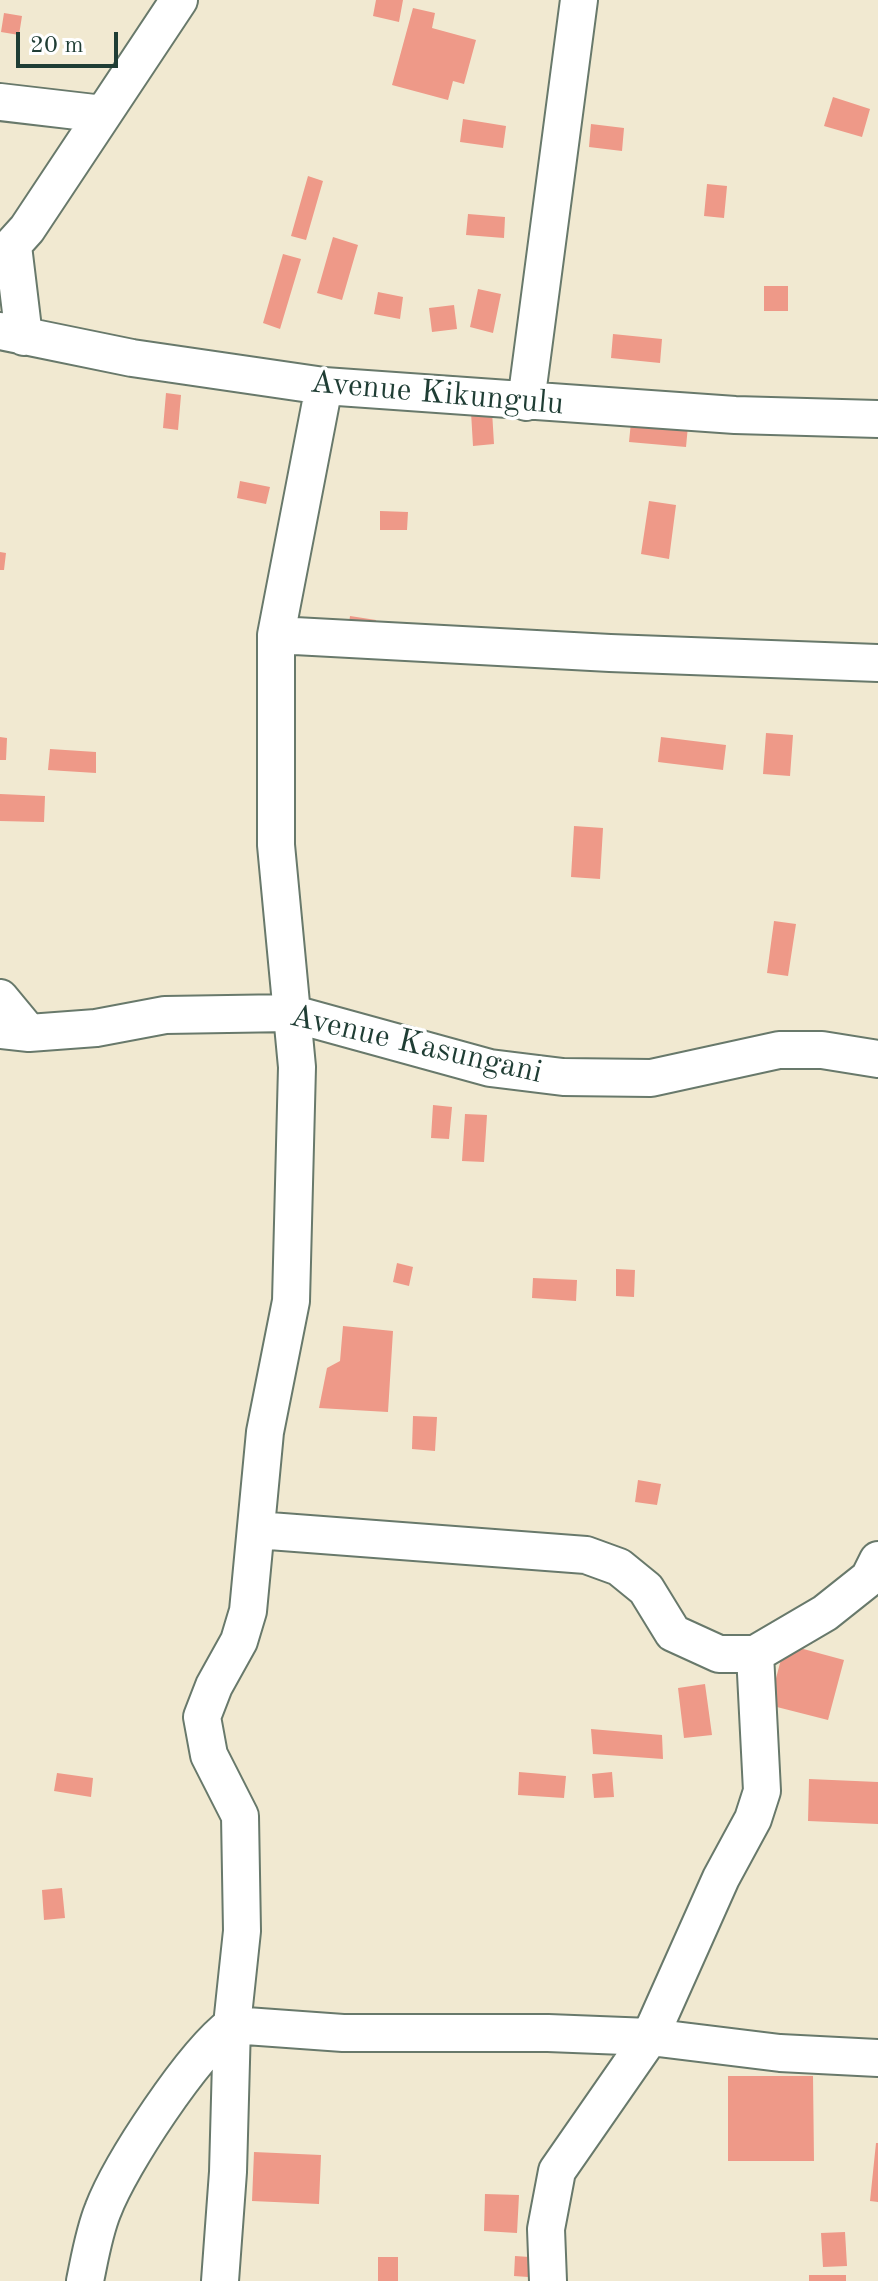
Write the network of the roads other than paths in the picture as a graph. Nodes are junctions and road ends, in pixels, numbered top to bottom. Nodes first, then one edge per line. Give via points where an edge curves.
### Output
1 (179, 0) edge
2 (579, 0) edge
3 (0, 102) edge
4 (103, 114) junction
5 (6, 253) edge
6 (12, 334) edge
7 (324, 386) junction
8 (526, 402) junction
9 (878, 419) edge
10 (276, 635) junction
11 (878, 663) edge
12 (0, 998) edge
13 (290, 1013) junction
14 (15, 1032) edge
15 (878, 1059) edge
16 (256, 1530) junction
17 (875, 1573) edge
18 (755, 1654) junction
19 (232, 2025) junction
20 (650, 2037) junction
21 (878, 2058) edge
22 (85, 2281) edge
23 (220, 2281) edge
24 (548, 2281) edge

1 - 4 street
2 - 8 street
3 - 4 street
4 - 5 street
5 - 6 street
6 - 7 street, Avenue Kikungulu
7 - 8 street, Avenue Kikungulu
7 - 10 street
8 - 9 street, Avenue Kikungulu
10 - 11 street
10 - 13 street via 276,845
12 - 14 street
13 - 14 street, Avenue Kasungani via 165,1015 96,1028
13 - 15 street, Avenue Kasungani via 490,1068 563,1077 651,1078 779,1050
13 - 16 street via 297,1067 292,1286 265,1432
16 - 18 street via 586,1555 619,1567 646,1589 673,1633 719,1654
16 - 19 street via 248,1611 202,1717 209,1755 240,1816 242,1931
17 - 18 street via 825,1613
18 - 20 street via 762,1791
19 - 20 street via 343,2033
19 - 22 street via 198,2059 128,2161 103,2209
19 - 23 street
20 - 21 street via 780,2053
20 - 24 street via 557,2171 546,2229

